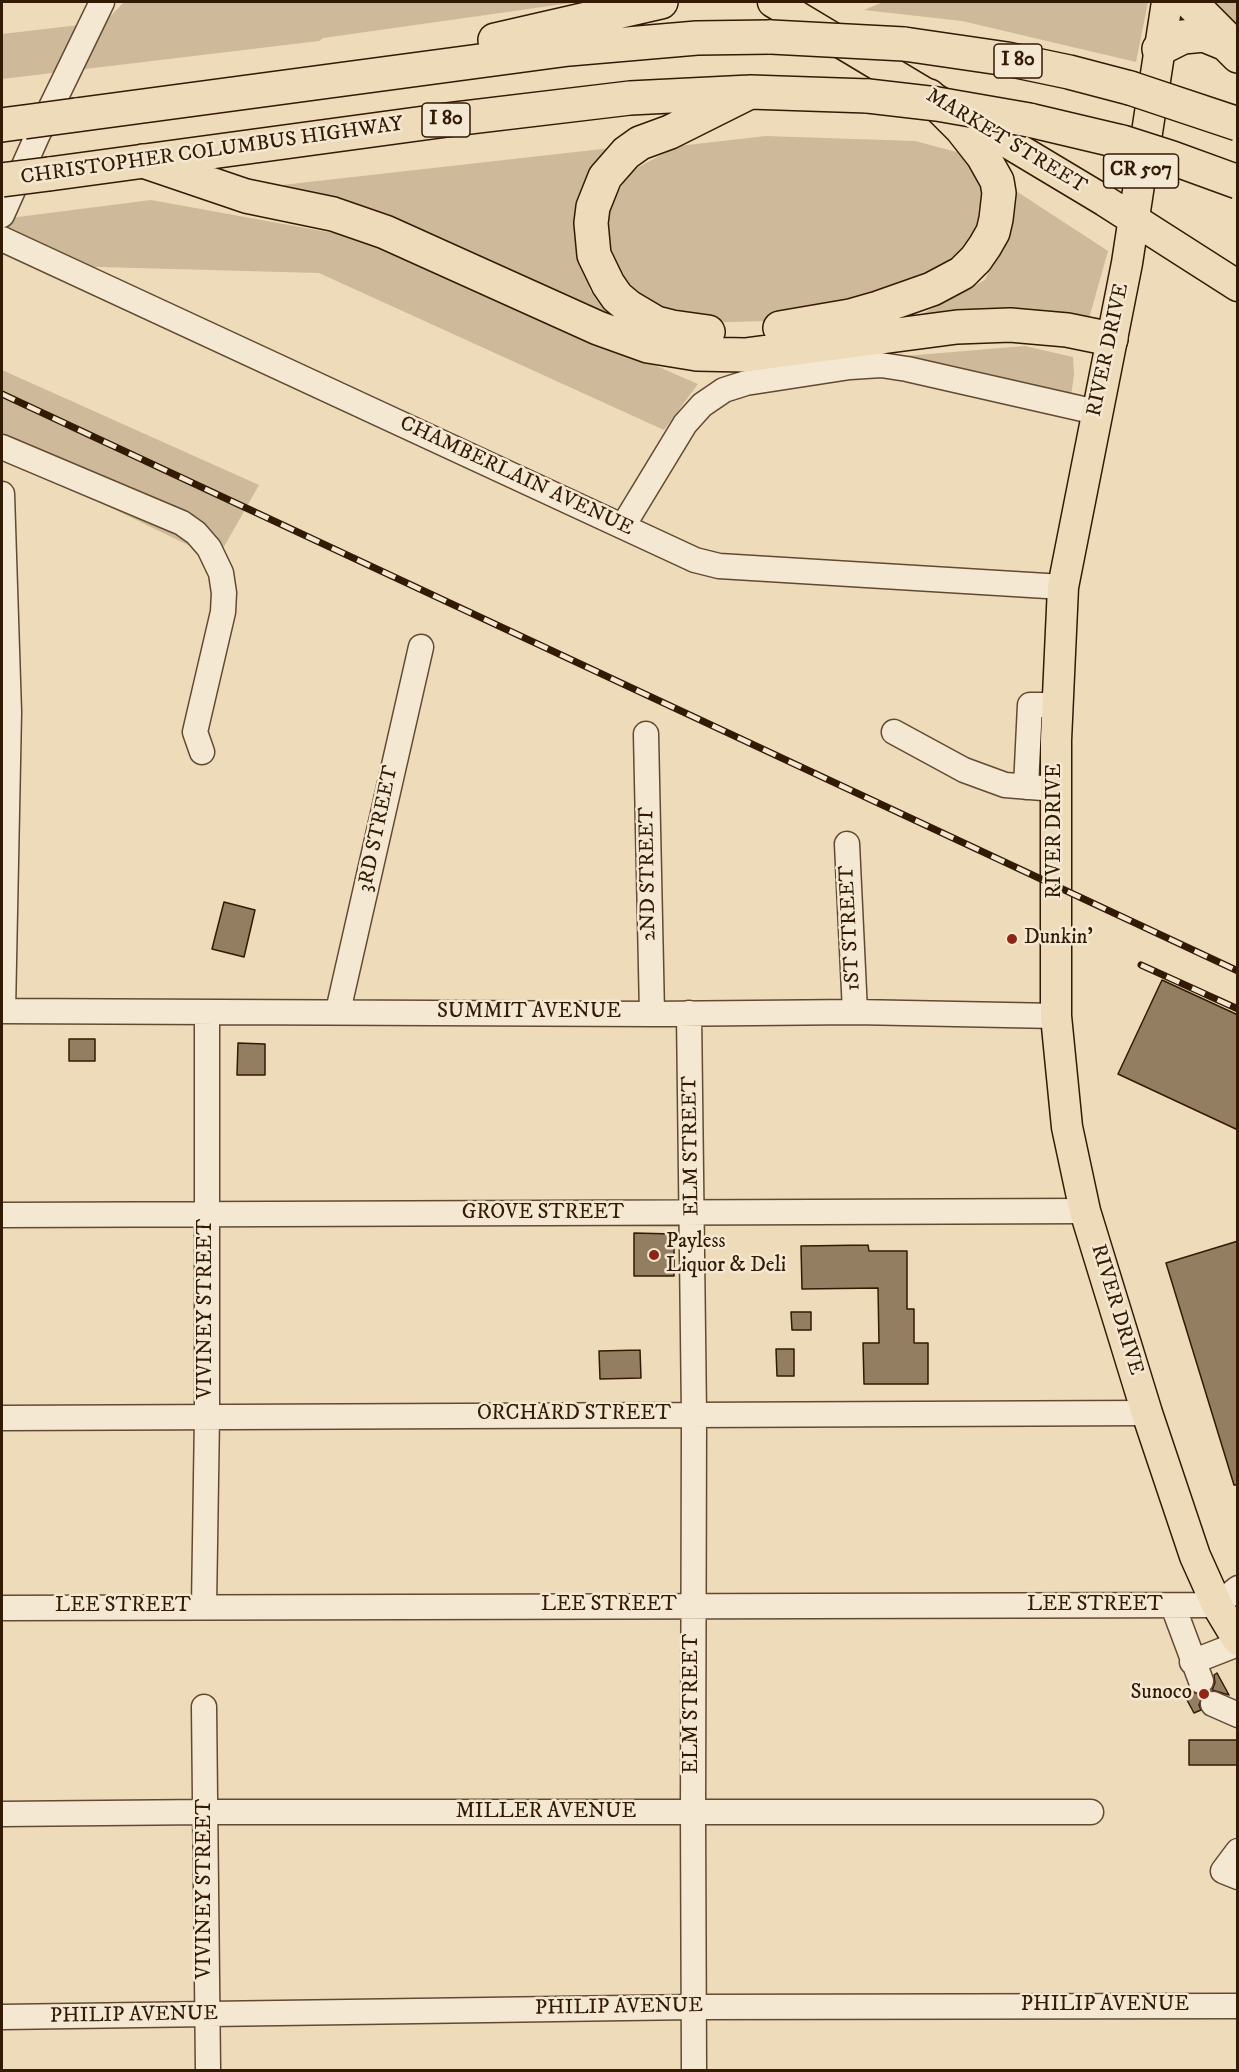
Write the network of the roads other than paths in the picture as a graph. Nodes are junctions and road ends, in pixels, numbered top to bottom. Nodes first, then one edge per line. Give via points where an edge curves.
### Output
1 (102, 2) edge
2 (661, 2) edge
3 (773, 2) edge
4 (1167, 2) edge
5 (1190, 2) edge
6 (1159, 49) junction
7 (1238, 56) edge
8 (310, 83) junction
9 (750, 92) junction
10 (929, 96) junction
11 (1238, 124) edge
12 (21, 127) edge
13 (143, 161) junction
14 (2, 180) edge
15 (1238, 182) edge
16 (2, 215) edge
17 (1134, 219) junction
18 (2, 239) edge
19 (1238, 286) edge
20 (1111, 339) junction
21 (1096, 412) junction
22 (2, 447) edge
23 (2, 494) edge
24 (623, 526) junction
25 (1063, 587) junction
26 (421, 647) dead end
27 (5, 712) edge
28 (894, 732) dead end
29 (646, 734) dead end
30 (202, 752) dead end
31 (1041, 788) junction
32 (847, 844) dead end
33 (2, 1011) edge
34 (338, 1011) junction
35 (207, 1012) junction
36 (855, 1012) junction
37 (652, 1014) junction
38 (689, 1014) junction
39 (1056, 1016) junction
40 (1085, 1211) junction
41 (693, 1213) junction
42 (2, 1215) edge
43 (207, 1216) junction
44 (1147, 1413) junction
45 (694, 1415) junction
46 (207, 1416) junction
47 (2, 1418) edge
48 (1227, 1597) edge
49 (204, 1606) junction
50 (693, 1606) junction
51 (1173, 1606) junction
52 (2, 1608) edge
53 (1238, 1642) edge
54 (1213, 1704) dead end
55 (204, 1707) dead end
56 (1238, 1715) edge
57 (206, 1812) junction
58 (1091, 1812) dead end
59 (693, 1813) junction
60 (2, 1814) edge
61 (1238, 1851) edge
62 (1238, 1877) edge
63 (1238, 2006) edge
64 (694, 2007) junction
65 (206, 2015) junction
66 (2, 2017) edge
67 (208, 2070) edge
68 (694, 2070) edge

1 - 12 street
2 - 8 highway
3 - 10 main road, MARKET STREET
4 - 6 main road, RIVER DRIVE / CR 507
5 - 7 highway via 1228,40
6 - 7 highway via 1183,37 1204,35 1226,44
6 - 17 main road, RIVER DRIVE / CR 507
8 - 11 highway, I 80, bridge via 633,42 771,37 904,44 1007,59 1130,88
8 - 12 highway, I 80, bridge via 76,115
9 - 10 highway via 640,143 615,164 598,192 592,215 592,239 600,270 629,308 657,323 710,332 748,332 822,322 905,299 962,273 993,232 997,181 961,128
9 - 13 highway, CHRISTOPHER COLUMBUS HIGHWAY / I 80 via 608,100
9 - 15 highway, CHRISTOPHER COLUMBUS HIGHWAY / I 80, bridge via 868,96 1029,120 1122,142
10 - 17 main road, MARKET STREET
12 - 16 street
13 - 14 highway, CHRISTOPHER COLUMBUS HIGHWAY / I 80, bridge
13 - 20 highway via 246,196 333,214 385,232 598,328 648,346 697,354 745,355 957,327 1010,325
17 - 19 main road, MARKET STREET
17 - 20 main road, RIVER DRIVE / CR 507
18 - 24 street, CHAMBERLAIN AVENUE
20 - 21 main road, RIVER DRIVE / CR 507
21 - 24 street via 881,365 746,383 724,390 702,405 685,424
21 - 25 main road, RIVER DRIVE / CR 507
22 - 30 street via 182,523 196,533 213,555 221,573 223,612 195,732
23 - 27 street
24 - 25 street, CHAMBERLAIN AVENUE via 695,560 719,566
25 - 31 main road, RIVER DRIVE / CR 507 via 1056,705 1042,740
26 - 34 street, 3RD STREET
27 - 33 street
28 - 31 street via 964,770 1005,785
29 - 37 street, 2ND STREET
31 - 39 main road, RIVER DRIVE / CR 507
32 - 36 street, 1ST STREET
33 - 35 street, SUMMIT AVENUE
34 - 35 street, SUMMIT AVENUE
34 - 37 street, SUMMIT AVENUE
35 - 43 street, VIVINEY STREET
36 - 38 street, SUMMIT AVENUE
36 - 39 street, SUMMIT AVENUE
37 - 38 street, SUMMIT AVENUE
38 - 41 street, ELM STREET
39 - 40 main road, RIVER DRIVE / CR 507 via 1067,1127
40 - 41 street, GROVE STREET
40 - 44 main road, RIVER DRIVE / CR 507
41 - 43 street, GROVE STREET
41 - 45 street, ELM STREET
42 - 43 street, GROVE STREET
43 - 46 street, VIVINEY STREET
44 - 45 street, ORCHARD STREET
44 - 48 main road, RIVER DRIVE / CR 507 via 1195,1556
45 - 46 street, ORCHARD STREET
45 - 50 street, ELM STREET
46 - 47 street, ORCHARD STREET
46 - 49 street, VIVINEY STREET
48 - 51 street, LEE STREET
48 - 53 main road, RIVER DRIVE / CR 507
49 - 50 street, LEE STREET
49 - 52 street, LEE STREET
50 - 51 street, LEE STREET
50 - 59 street, ELM STREET
51 - 53 street via 1197,1672
54 - 56 street
55 - 57 street, VIVINEY STREET
57 - 59 street, MILLER AVENUE
57 - 60 street, MILLER AVENUE
57 - 65 street, VIVINEY STREET
58 - 59 street, MILLER AVENUE
59 - 64 street, ELM STREET
61 - 62 street via 1223,1871
63 - 64 street, PHILIP AVENUE
64 - 65 street, PHILIP AVENUE
64 - 68 street, ELM STREET
65 - 66 street, PHILIP AVENUE
65 - 67 street, VIVINEY STREET

